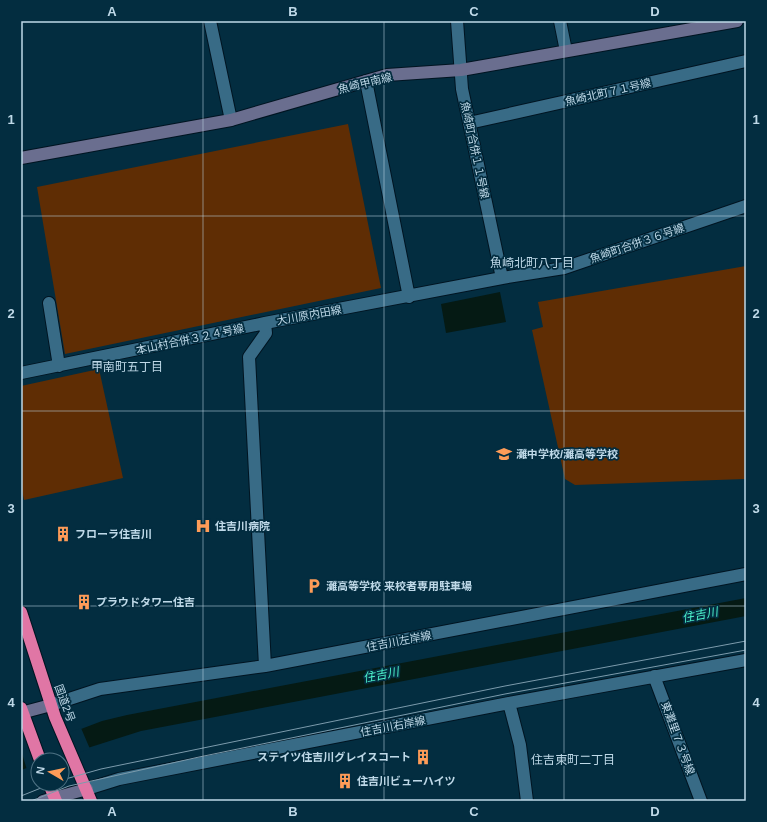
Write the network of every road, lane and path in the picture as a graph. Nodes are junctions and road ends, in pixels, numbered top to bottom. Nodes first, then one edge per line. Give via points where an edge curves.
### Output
1 (210, 21) edge
2 (457, 21) edge
3 (560, 21) edge
4 (737, 21) edge
5 (566, 51) junction
6 (746, 61) edge
7 (461, 70) junction
8 (366, 82) junction
9 (231, 120) junction
10 (469, 123) junction
11 (21, 158) edge
12 (746, 206) edge
13 (502, 278) junction
14 (409, 297) junction
15 (49, 303) dead end
16 (265, 323) junction
17 (59, 366) junction
18 (21, 373) edge
19 (746, 574) edge
20 (21, 612) edge
21 (746, 660) edge
22 (265, 666) junction
23 (654, 676) junction
24 (508, 703) junction
25 (51, 705) junction
26 (21, 711) edge
27 (37, 752) edge
28 (87, 789) junction
29 (51, 800) edge
30 (91, 801) edge
31 (527, 801) edge
32 (701, 801) edge

1 - 9 street
2 - 7 street, 魚崎町合併１１号線
3 - 5 street
4 - 5 street, 魚崎甲南線
5 - 7 street, 魚崎甲南線
6 - 10 street, 魚崎北町７１号線
7 - 8 street, 魚崎甲南線 via 388,76
7 - 10 street, 魚崎町合併１１号線
8 - 9 street, 魚崎甲南線
8 - 14 street
9 - 11 street, 魚崎甲南線
10 - 13 street, 魚崎町合併１１号線
12 - 13 street, 魚崎町合併３６号線 via 564,268
13 - 14 street, 魚崎町合併３６号線
14 - 16 street, 大川原内田線
15 - 17 street
16 - 17 street, 本山村合併３２４号線
16 - 22 street, 大川原内田線 via 266,333 249,357
17 - 18 street, 本山村合併３２４号線
19 - 22 street, 住吉川左岸線
20 - 25 highway, 国道2号
21 - 23 street, 住吉川右岸線
22 - 25 street, 住吉川左岸線 via 100,689
23 - 24 street, 住吉川右岸線
23 - 32 street, 東灘里７３号線
24 - 28 street, 住吉川右岸線 via 119,779
24 - 31 street via 520,745
25 - 26 street
25 - 28 highway, 国道2号
26 - 27 highway
28 - 29 street, 住吉川右岸線
28 - 30 highway, 国道2号

